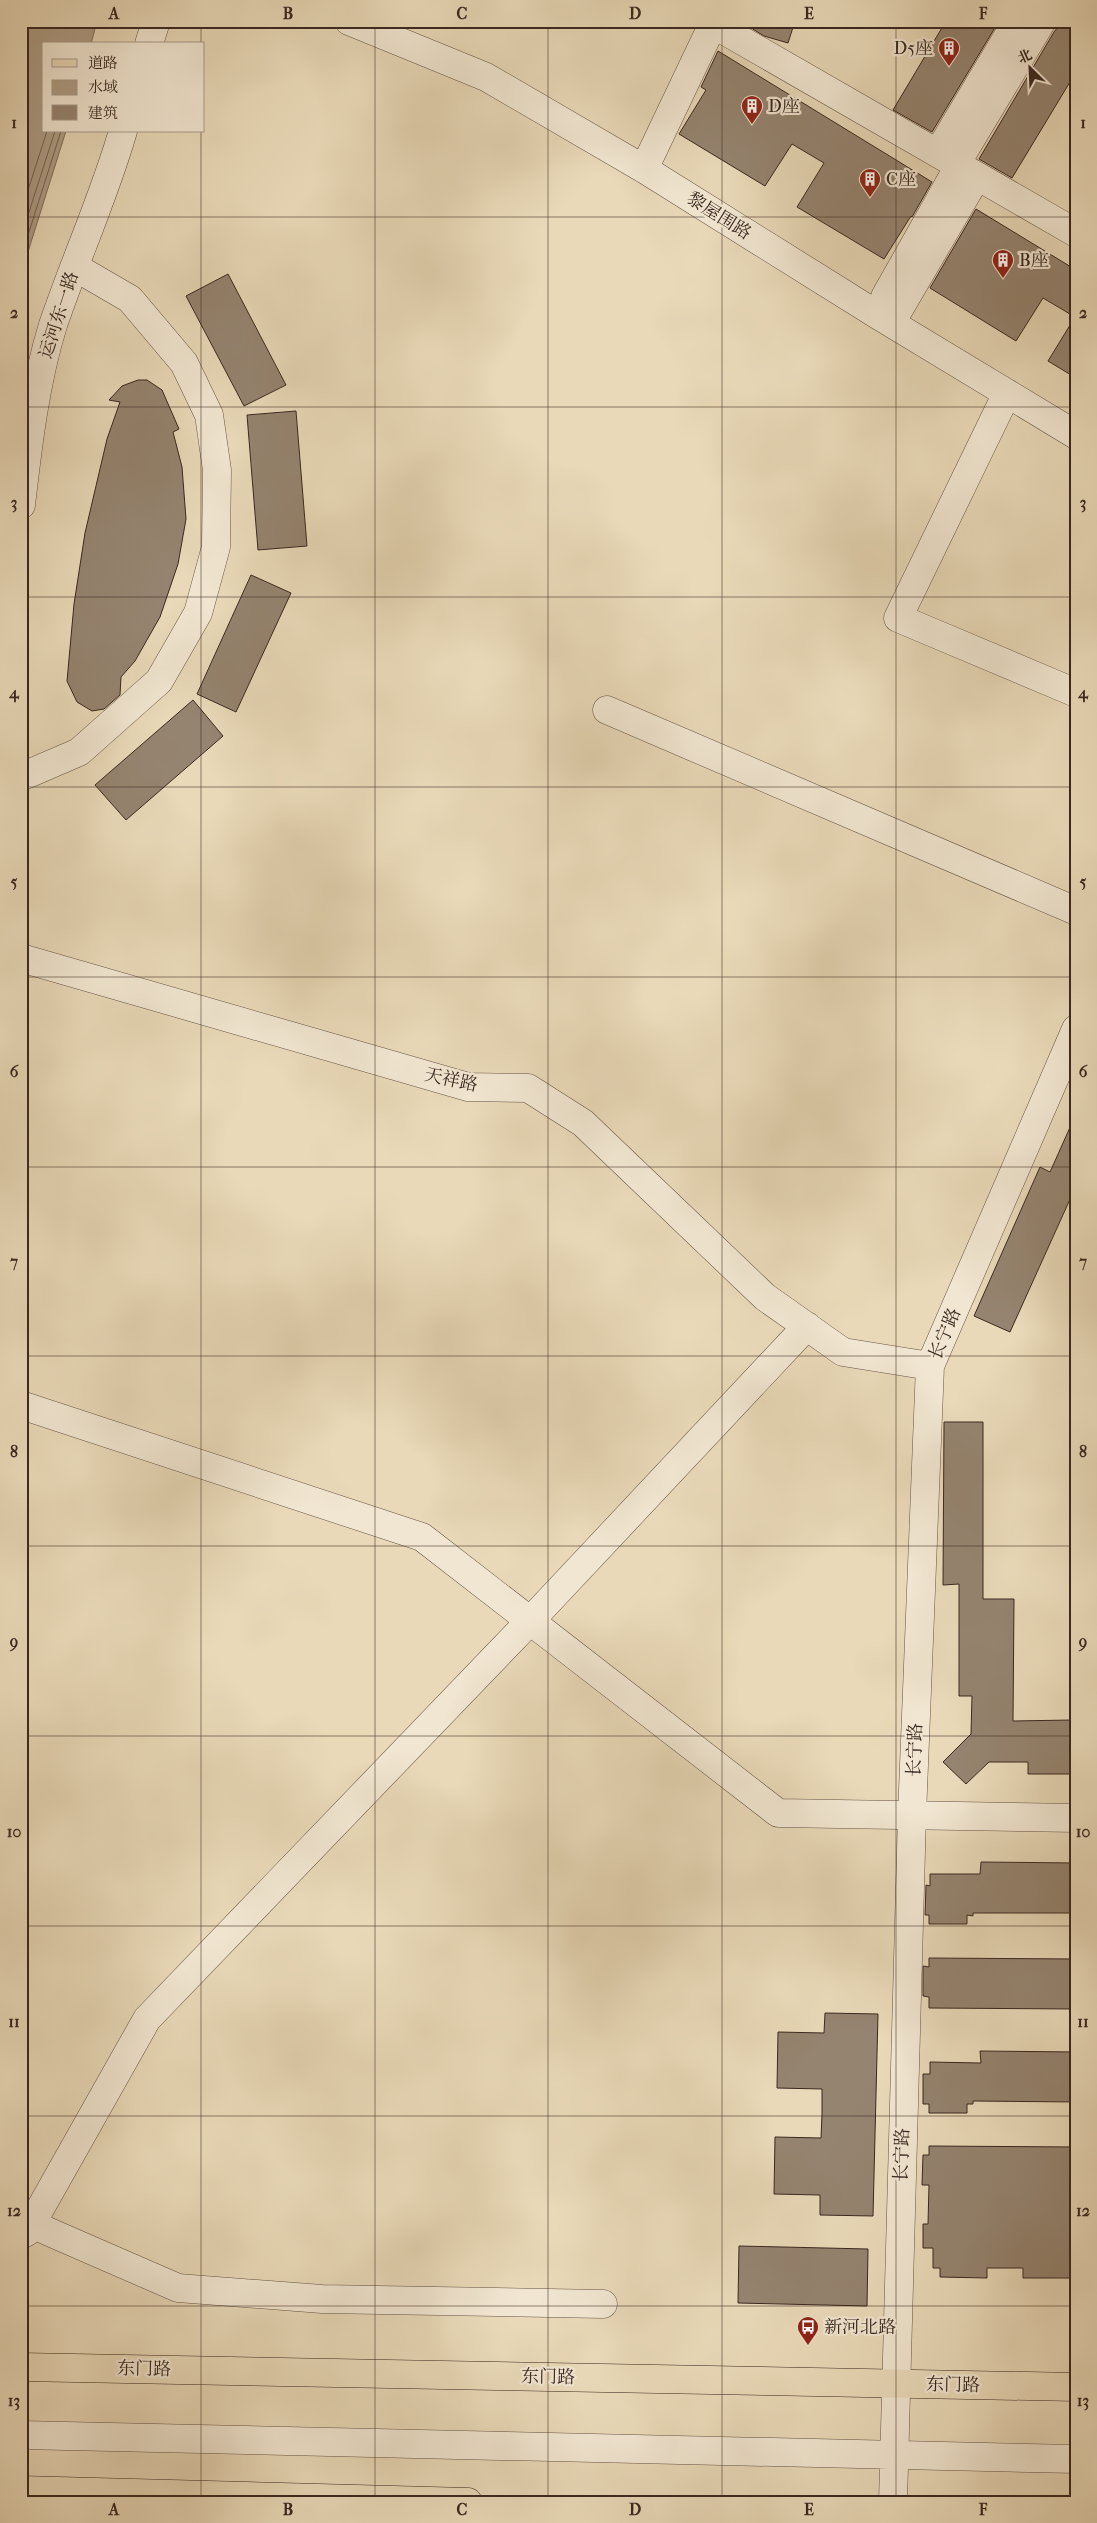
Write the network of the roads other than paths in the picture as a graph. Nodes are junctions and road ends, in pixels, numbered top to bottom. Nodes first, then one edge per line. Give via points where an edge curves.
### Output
1 (156, 21) edge
2 (349, 21) edge
3 (1017, 21) edge
4 (1042, 21) edge
5 (150, 42) edge
6 (123, 132) edge
7 (958, 165) junction
8 (644, 169) junction
9 (1076, 233) edge
10 (75, 267) junction
11 (884, 319) junction
12 (1007, 393) junction
13 (1076, 435) edge
14 (21, 505) edge
15 (1076, 693) edge
16 (607, 710) dead end
17 (21, 776) edge
18 (1076, 911) edge
19 (21, 958) edge
20 (1076, 1029) edge
21 (807, 1326) junction
22 (930, 1366) junction
23 (21, 1405) edge
24 (530, 1620) junction
25 (912, 1815) junction
26 (1076, 1818) edge
27 (26, 2230) edge
28 (603, 2304) dead end
29 (21, 2367) edge
30 (896, 2384) junction
31 (1076, 2387) edge
32 (21, 2435) edge
33 (894, 2455) junction
34 (1076, 2459) edge
35 (21, 2490) edge
36 (468, 2502) edge
37 (893, 2502) edge

1 - 5 street
2 - 8 street, 黎屋围路 via 486,77
3 - 7 street
4 - 7 street
6 - 10 street, 运河东一路 via 110,177
7 - 8 street via 713,24
7 - 9 street
7 - 11 street
8 - 11 street, 黎屋围路
10 - 14 street, 运河东一路 via 53,326 41,372
10 - 17 street via 130,299 184,363 208,415 217,470 216,547 198,613 159,680 79,752
11 - 12 street, 黎屋围路
12 - 13 street, 黎屋围路
12 - 15 street via 898,618
16 - 18 street
19 - 21 street, 天祥路 via 468,1087 528,1088 583,1123 766,1296
20 - 22 street, 长宁路
21 - 22 street, 天祥路 via 843,1352
21 - 24 street
22 - 25 street, 长宁路
23 - 24 street via 422,1537
24 - 25 street via 778,1813
24 - 27 street via 148,2019
25 - 26 street
25 - 30 street, 长宁路
27 - 28 street via 178,2288 322,2300
29 - 30 main road, 东门路
30 - 31 main road, 东门路
30 - 33 street, 长宁路
32 - 33 street
33 - 34 street
33 - 37 street, 长宁路
35 - 36 main road

